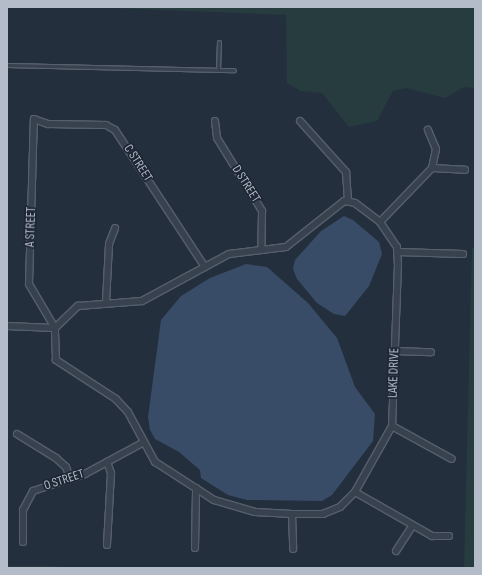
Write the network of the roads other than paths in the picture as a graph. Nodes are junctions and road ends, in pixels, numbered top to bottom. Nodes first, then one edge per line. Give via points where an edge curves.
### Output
1 (219, 42) dead end
2 (7, 65) edge
3 (218, 70) junction
4 (234, 70) dead end
5 (34, 119) joint
6 (300, 121) dead end
7 (215, 122) dead end
8 (428, 130) dead end
9 (432, 168) junction
10 (465, 170) dead end
11 (348, 201) junction
12 (380, 222) junction
13 (115, 228) dead end
14 (260, 250) junction
15 (398, 252) junction
16 (463, 254) dead end
17 (205, 266) junction
18 (106, 302) junction
19 (7, 326) edge
20 (55, 328) junction
21 (395, 351) junction
22 (430, 352) dead end
23 (392, 426) junction
24 (17, 434) dead end
25 (142, 443) junction
26 (452, 459) dead end
27 (107, 462) junction
28 (70, 478) junction
29 (196, 488) junction
30 (355, 492) junction
31 (292, 514) junction
32 (412, 526) junction
33 (449, 536) dead end
34 (23, 542) dead end
35 (107, 545) dead end
36 (195, 548) dead end
37 (293, 548) dead end
38 (396, 551) dead end

1 - 3 lane
2 - 3 lane
3 - 4 lane
5 - 17 street, C STREET via 48,124 106,126 116,130
5 - 20 street, A STREET via 29,284
6 - 11 street via 346,172
7 - 14 street, D STREET via 217,138 262,211
8 - 9 street via 436,149
9 - 10 street
9 - 12 street
11 - 12 street
11 - 14 street via 326,212 292,244
12 - 15 street
13 - 18 street via 109,244
14 - 17 street via 237,251
15 - 16 street
15 - 21 street, LAKE DRIVE
17 - 18 street via 142,301
18 - 20 street via 78,306
19 - 20 street
20 - 25 street, LAKE DRIVE via 56,360 116,399 128,412
21 - 22 street
21 - 23 street, LAKE DRIVE
23 - 26 street
23 - 30 street, LAKE DRIVE
24 - 28 street via 56,458 66,467
25 - 27 street, O STREET
25 - 29 street, LAKE DRIVE via 155,462
27 - 28 street, O STREET
27 - 35 street via 111,472
28 - 34 street, O STREET via 43,486 28,496 23,510
29 - 31 street, LAKE DRIVE via 238,508
29 - 36 street
30 - 31 street, LAKE DRIVE via 330,512
30 - 32 street
31 - 37 street
32 - 33 street via 432,536
32 - 38 street

